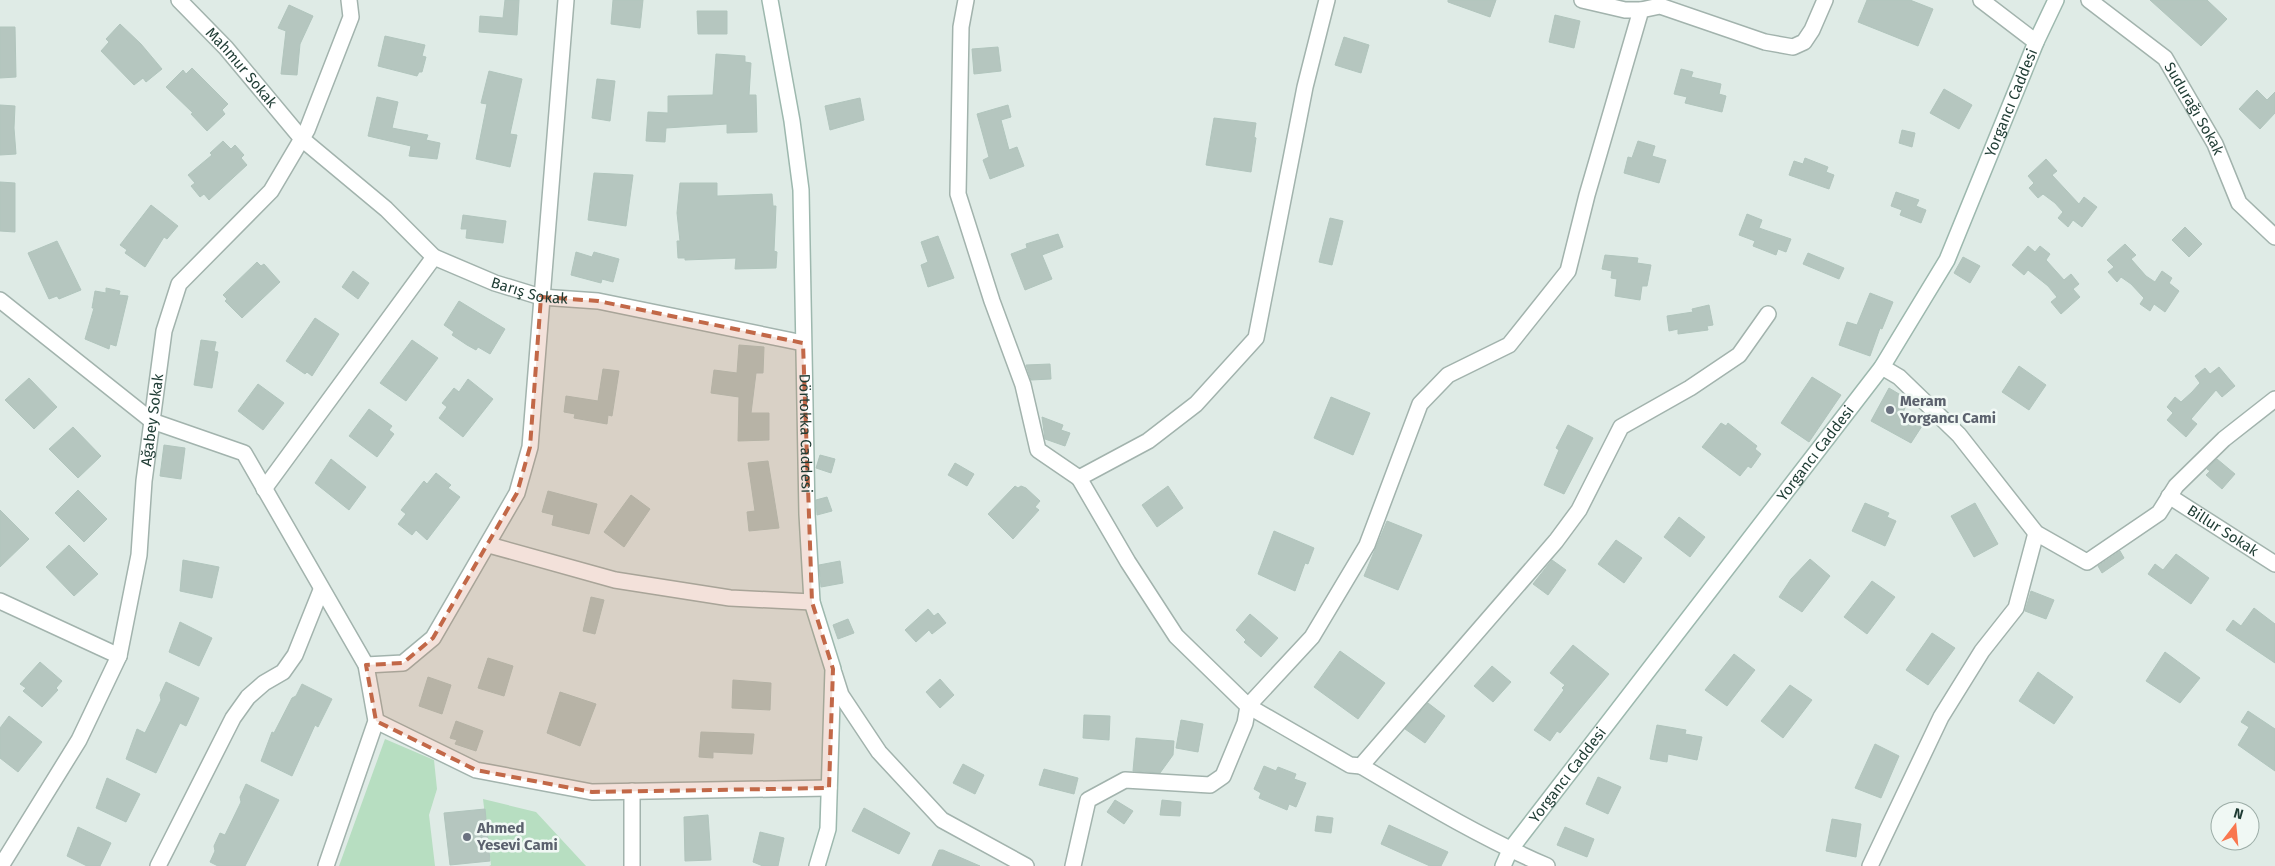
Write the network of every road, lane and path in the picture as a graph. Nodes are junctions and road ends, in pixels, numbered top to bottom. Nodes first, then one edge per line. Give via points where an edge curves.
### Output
1 (179, 0) edge
2 (349, 0) edge
3 (566, 0) edge
4 (770, 0) edge
5 (966, 0) edge
6 (1328, 0) edge
7 (1582, 0) edge
8 (1825, 0) edge
9 (1981, 0) edge
10 (2056, 0) edge
11 (2089, 0) edge
12 (1641, 10) junction
13 (2036, 42) junction
14 (302, 139) junction
15 (2275, 237) edge
16 (434, 257) junction
17 (541, 297) junction
18 (0, 300) edge
19 (1768, 314) dead end
20 (803, 343) junction
21 (1882, 367) junction
22 (2275, 399) edge
23 (152, 422) junction
24 (1079, 478) junction
25 (264, 489) junction
26 (2169, 496) junction
27 (2036, 533) junction
28 (488, 545) junction
29 (2275, 564) edge
30 (321, 590) junction
31 (0, 601) edge
32 (812, 602) junction
33 (119, 656) junction
34 (366, 665) junction
35 (833, 669) junction
36 (1248, 706) junction
37 (376, 721) junction
38 (1361, 766) junction
39 (829, 788) junction
40 (632, 791) junction
41 (1510, 850) junction
42 (1, 866) edge
43 (158, 866) edge
44 (326, 866) edge
45 (632, 866) edge
46 (817, 866) edge
47 (1026, 866) edge
48 (1073, 866) edge
49 (1503, 866) edge
50 (1547, 866) edge
51 (1870, 866) edge

1 - 14 street, Mahmur Sokak via 226,48
2 - 14 street, Ağabey Sokak via 351,17
3 - 17 street
4 - 20 street, Dörtokka Caddesi via 801,190
5 - 24 street via 961,27 958,194 1023,385 1038,450
6 - 24 street via 1305,87 1256,338 1196,404 1148,441
7 - 12 street via 1625,10
8 - 12 street via 1804,42 1793,47 1765,42 1660,6
9 - 13 street
10 - 13 street, Yorgancı Caddesi
11 - 15 street, Sudurağı Sokak via 2165,58 2215,144 2239,203
12 - 36 street via 1568,271 1509,345 1448,375 1420,404 1367,545 1312,637
13 - 21 street, Yorgancı Caddesi via 1947,260
14 - 16 street, Barış Sokak via 386,209
14 - 23 street, Ağabey Sokak via 271,191 179,284 164,331
16 - 17 street, Barış Sokak via 495,283
16 - 25 street
17 - 20 street, Barış Sokak via 598,301
17 - 28 street via 530,447 517,493
18 - 23 street
19 - 38 street via 1739,355 1690,388 1621,426 1579,510 1556,541
20 - 32 street, Dörtokka Caddesi
21 - 27 street via 1899,377 1959,435
21 - 41 street, Yorgancı Caddesi
22 - 26 street via 2224,439
23 - 25 street via 244,453
23 - 33 street, Ağabey Sokak via 139,555
24 - 36 street via 1176,636
25 - 30 street
26 - 27 street via 2159,513 2086,562
26 - 29 street, Billur Sokak
27 - 51 street via 2016,608 1982,651 1940,717
28 - 32 street via 615,580 730,598
28 - 34 street via 434,638 403,663
30 - 34 street
30 - 43 street via 295,655 282,672 248,697 233,718
31 - 33 street
32 - 35 street, Dörtokka Caddesi
33 - 42 street, Ağabey Sokak via 79,740
34 - 37 street
35 - 39 street, Dörtokka Caddesi
35 - 47 street via 841,695 879,752 942,820
36 - 38 street via 1350,765
36 - 48 street via 1245,723 1223,776 1210,785 1125,780 1088,800
37 - 40 street via 476,770 592,792
37 - 44 street
38 - 41 street
39 - 40 street
39 - 46 street, Dörtokka Caddesi via 828,828
40 - 45 street
41 - 49 street, Yorgancı Caddesi
41 - 50 street

